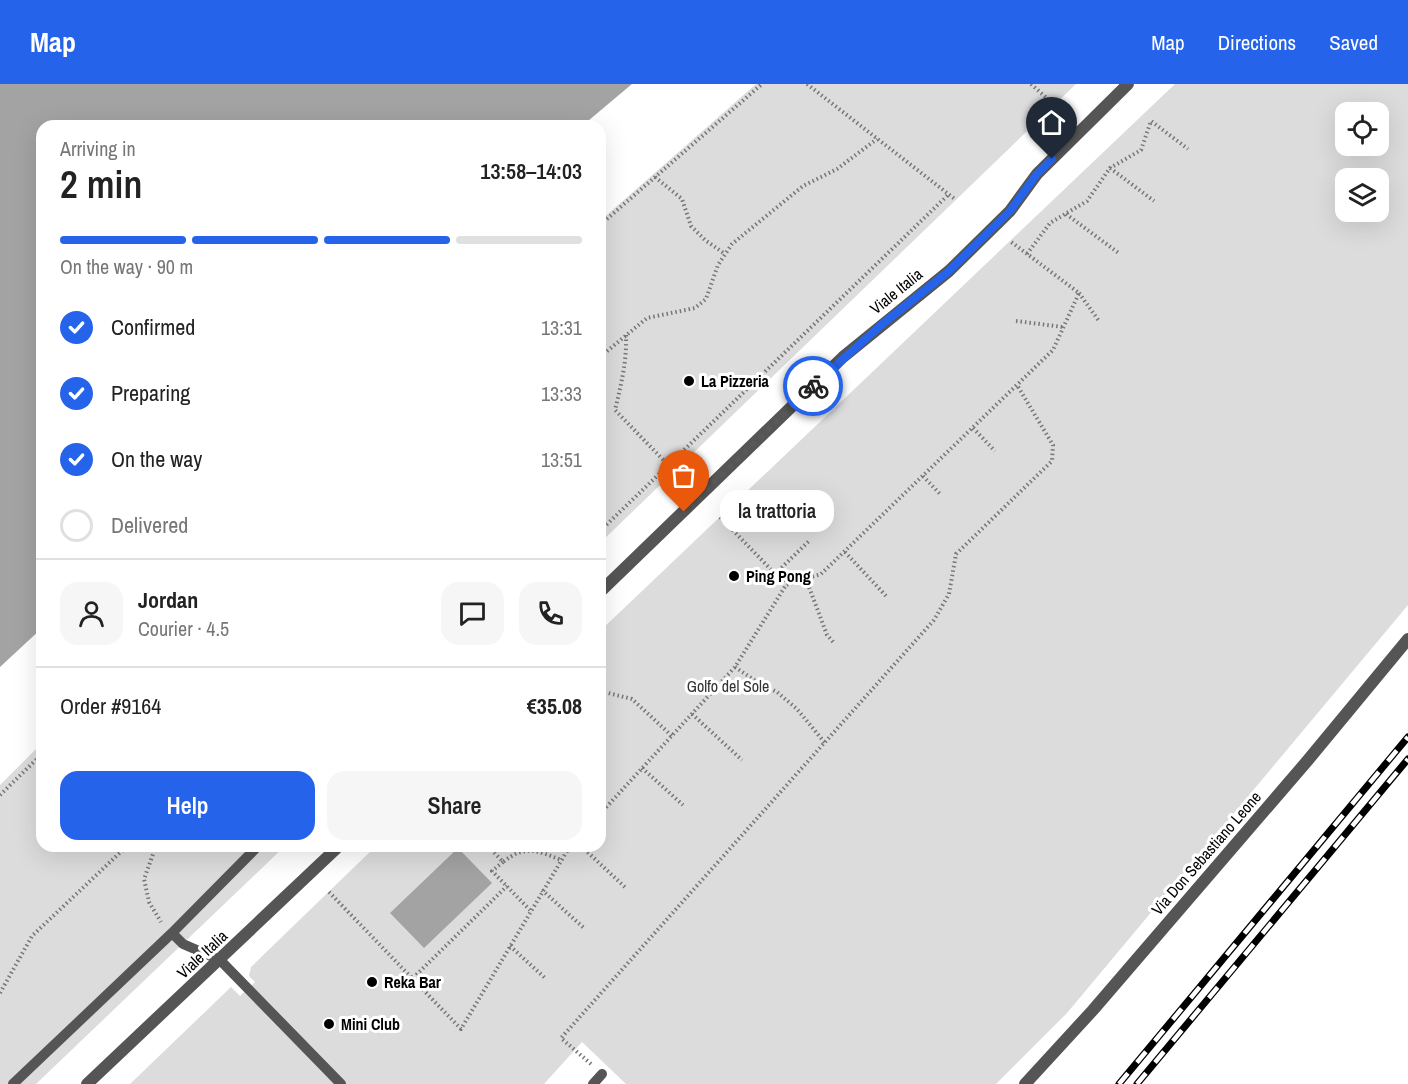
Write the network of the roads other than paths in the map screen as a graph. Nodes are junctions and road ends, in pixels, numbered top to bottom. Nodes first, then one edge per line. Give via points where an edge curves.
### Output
1 (1128, 84) edge
2 (606, 586) edge
3 (1408, 639) edge
4 (252, 852) edge
5 (333, 852) edge
6 (172, 933) junction
7 (220, 960) junction
8 (602, 1074) road end
9 (13, 1084) edge
10 (87, 1084) edge
11 (341, 1084) edge
12 (593, 1084) edge
13 (1025, 1084) edge

1 - 2 street, Viale Italia via 1037,174 1010,211 949,271 843,357
3 - 13 street, Via Don Sebastiano Leone via 1108,993
4 - 6 lane
5 - 7 street, Viale Italia
6 - 7 lane via 183,944
6 - 9 lane
7 - 10 street, Viale Italia
7 - 11 lane
8 - 12 lane

